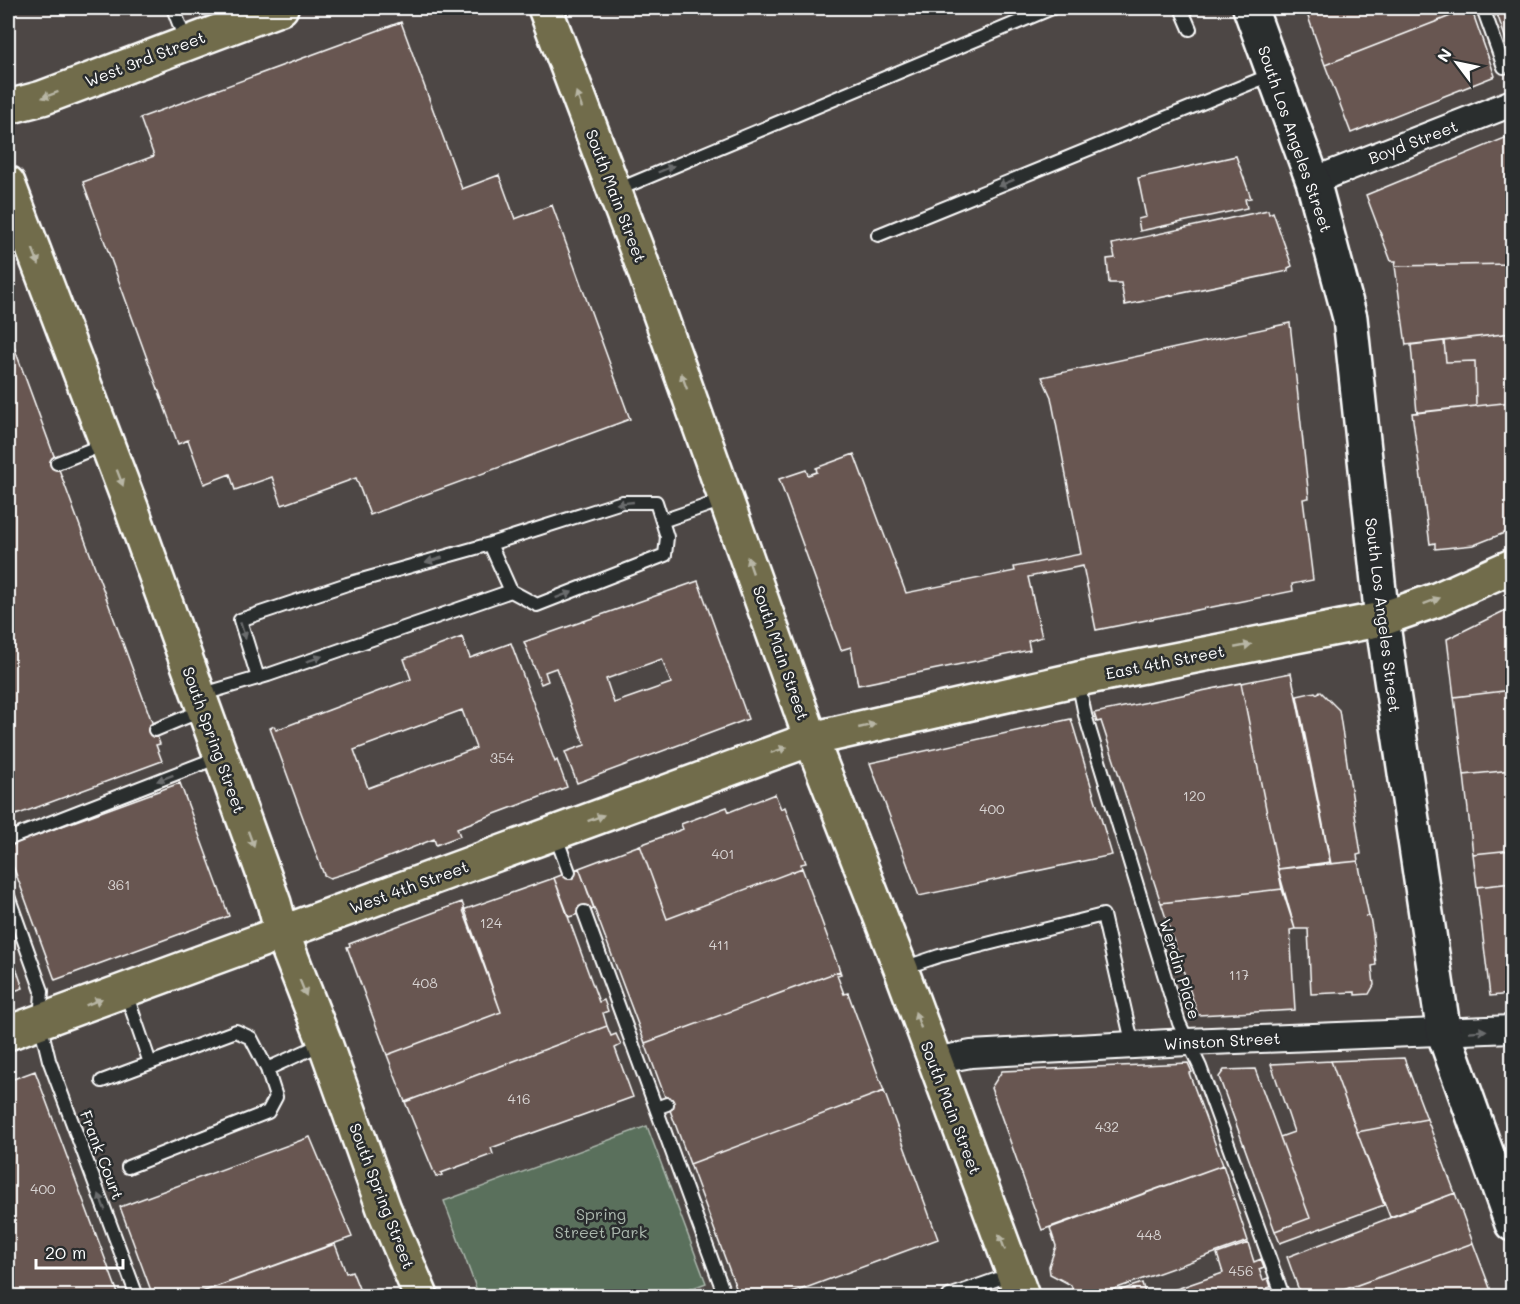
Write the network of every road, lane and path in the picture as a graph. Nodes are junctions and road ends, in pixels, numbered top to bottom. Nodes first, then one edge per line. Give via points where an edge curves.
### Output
1 (173, 8) edge
2 (281, 8) edge
3 (544, 8) edge
4 (1052, 8) edge
5 (1181, 8) edge
6 (1250, 8) edge
7 (1483, 8) edge
8 (240, 15) edge
9 (1190, 29) dead end
10 (187, 43) junction
11 (1504, 67) dead end
12 (1274, 74) junction
13 (1512, 103) edge
14 (8, 107) edge
15 (1313, 181) junction
16 (8, 183) edge
17 (613, 192) junction
18 (878, 235) dead end
19 (106, 444) junction
20 (57, 463) dead end
21 (727, 499) junction
22 (662, 521) junction
23 (490, 544) junction
24 (1512, 566) edge
25 (511, 591) junction
26 (1382, 619) junction
27 (258, 678) junction
28 (1078, 679) junction
29 (200, 703) junction
30 (155, 730) dead end
31 (810, 739) junction
32 (220, 757) junction
33 (555, 833) junction
34 (8, 839) edge
35 (569, 872) dead end
36 (8, 896) edge
37 (584, 912) dead end
38 (282, 933) junction
39 (901, 969) junction
40 (125, 989) junction
41 (40, 1023) junction
42 (1512, 1029) edge
43 (8, 1033) edge
44 (1444, 1034) junction
45 (1187, 1042) junction
46 (325, 1043) junction
47 (1132, 1046) junction
48 (933, 1061) junction
49 (150, 1063) junction
50 (267, 1069) junction
51 (102, 1081) dead end
52 (128, 1167) dead end
53 (1512, 1224) edge
54 (1018, 1285) edge
55 (137, 1296) edge
56 (421, 1296) edge
57 (725, 1296) edge
58 (949, 1296) edge
59 (1283, 1296) edge

1 - 10 lane
2 - 8 main road, West 3rd Street
17 -> 3 main road, South Main Street
17 -> 4 lane
5 - 9 lane
6 - 12 main road, South Los Angeles Street
7 - 11 lane
8 - 10 main road, West 3rd Street
10 -> 14 main road, West 3rd Street
12 - 15 main road, South Los Angeles Street
12 -> 18 lane
13 - 15 street, Boyd Street
15 - 26 main road, South Los Angeles Street via 1350,318
16 -> 19 main road, South Spring Street
21 -> 17 main road, South Main Street
19 - 20 lane
19 -> 29 main road, South Spring Street
21 - 22 lane
31 -> 21 main road, South Main Street
22 -> 23 lane via 656,502 622,501
25 -> 22 lane via 537,605 665,555 668,537
23 - 25 lane
23 -> 27 lane via 347,584 240,620
26 -> 24 main road, East 4th Street
27 -> 25 lane
28 -> 26 main road, East 4th Street
26 - 44 main road, South Los Angeles Street
27 - 29 lane
31 -> 28 main road, East 4th Street
28 - 45 lane, Werdin Place via 1085,715
29 - 30 lane
29 - 32 main road, South Spring Street
33 -> 31 main road, West 4th Street
31 - 39 main road, South Main Street
32 -> 34 lane
32 -> 38 main road, South Spring Street
33 - 35 lane
33 - 38 main road, West 4th Street
36 - 41 lane, Frank Court via 42,992
37 - 57 lane via 662,1106
38 - 40 main road, West 4th Street
38 -> 46 main road, South Spring Street
39 - 47 lane via 1103,915
48 -> 39 main road, South Main Street
41 -> 40 main road, West 4th Street
40 - 49 lane
41 - 43 main road, West 4th Street
55 -> 41 lane, Frank Court via 49,1060
44 -> 42 street, Winston Street
44 - 45 street, Winston Street
44 - 53 main road, South Los Angeles Street
45 - 47 street, Winston Street
45 - 59 lane, Werdin Place via 1200,1066
46 - 50 lane
46 - 56 main road, South Spring Street via 384,1209
47 - 48 street, Winston Street via 971,1054
54 -> 48 main road, South Main Street
49 - 50 lane via 236,1030 251,1038
49 - 51 lane
50 - 52 lane via 276,1097 268,1112
54 - 58 lane

